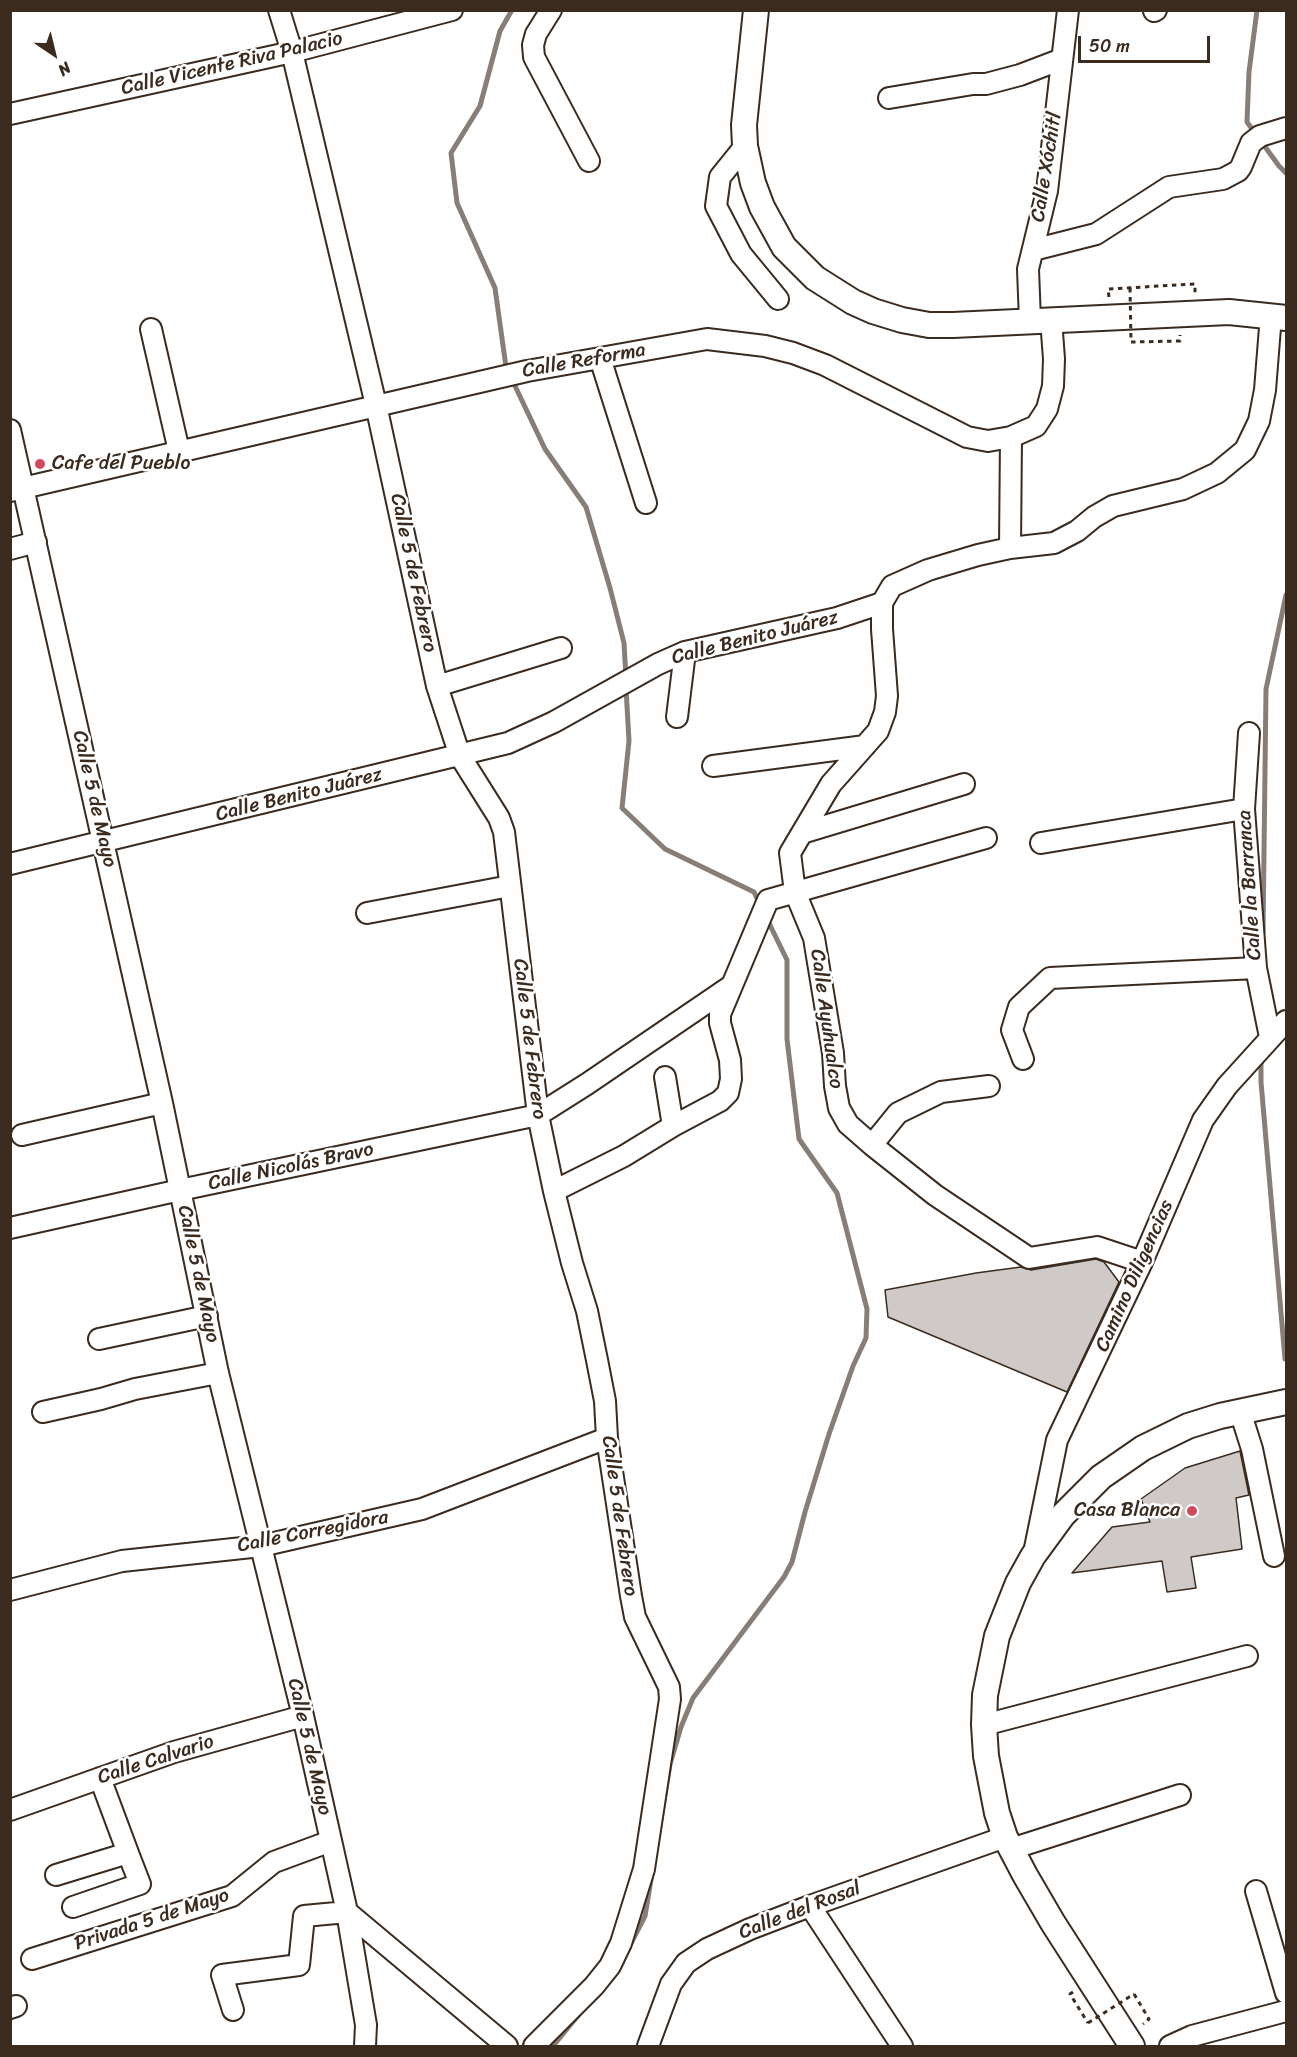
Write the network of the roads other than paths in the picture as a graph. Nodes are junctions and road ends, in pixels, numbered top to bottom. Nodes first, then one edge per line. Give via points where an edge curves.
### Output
1 (279, 10) edge
2 (452, 10) edge
3 (551, 10) edge
4 (756, 10) edge
5 (1066, 11) edge
6 (292, 52) junction
7 (1062, 58) junction
8 (889, 98) dead end
9 (10, 114) edge
10 (1287, 128) edge
11 (745, 146) junction
12 (589, 161) dead end
13 (1033, 250) junction
14 (778, 299) dead end
15 (1279, 317) edge
16 (1040, 320) junction
17 (151, 329) dead end
18 (600, 358) junction
19 (376, 405) junction
20 (10, 430) edge
21 (1011, 437) junction
22 (179, 451) junction
23 (17, 489) edge
24 (646, 504) dead end
25 (36, 542) junction
26 (1010, 548) junction
27 (10, 549) edge
28 (882, 603) junction
29 (561, 648) dead end
30 (685, 652) junction
31 (437, 686) junction
32 (677, 717) dead end
33 (1250, 733) dead end
34 (865, 746) junction
35 (460, 756) junction
36 (713, 766) dead end
37 (964, 784) dead end
38 (1244, 808) junction
39 (802, 833) junction
40 (986, 838) dead end
41 (104, 842) junction
42 (1041, 843) dead end
43 (10, 864) edge
44 (510, 886) junction
45 (795, 892) junction
46 (367, 913) dead end
47 (1256, 970) junction
48 (731, 986) junction
49 (1287, 1021) edge
50 (1270, 1033) junction
51 (1023, 1059) dead end
52 (665, 1077) dead end
53 (989, 1086) dead end
54 (162, 1103) junction
55 (538, 1115) junction
56 (673, 1126) junction
57 (22, 1135) dead end
58 (872, 1145) junction
59 (180, 1190) junction
60 (554, 1191) junction
61 (10, 1228) edge
62 (1142, 1262) junction
63 (207, 1316) junction
64 (99, 1339) dead end
65 (218, 1373) junction
66 (1287, 1402) edge
67 (1240, 1411) junction
68 (43, 1412) dead end
69 (607, 1438) junction
70 (261, 1546) junction
71 (1033, 1556) junction
72 (1274, 1556) dead end
73 (10, 1590) edge
74 (1247, 1656) dead end
75 (303, 1716) junction
76 (984, 1725) junction
77 (100, 1778) junction
78 (1180, 1796) dead end
79 (10, 1810) edge
80 (331, 1841) junction
81 (1008, 1843) junction
82 (128, 1853) junction
83 (56, 1875) dead end
84 (1256, 1891) dead end
85 (810, 1906) junction
86 (73, 1907) dead end
87 (347, 1912) junction
88 (32, 1959) dead end
89 (1287, 1993) edge
90 (233, 2010) dead end
91 (1287, 2011) edge
92 (365, 2046) edge
93 (507, 2046) edge
94 (534, 2046) edge
95 (648, 2046) edge
96 (902, 2046) edge
97 (1132, 2046) edge
98 (1170, 2046) edge

1 - 6 street, Calle 5 de Febrero
2 - 6 street, Calle Vicente Riva Palacio
3 - 12 street via 536,34 534,57
4 - 11 main road via 747,84
5 - 7 street, Calle Xóchitl
6 - 9 street, Calle Vicente Riva Palacio
6 - 19 street, Calle 5 de Febrero
7 - 8 street via 992,83
7 - 13 street, Calle Xóchitl via 1047,191
10 - 13 street via 1255,140 1238,171 1223,179 1169,187 1096,234
11 - 14 street via 720,177 716,206 741,254
11 - 16 main road via 753,183 773,230 800,264 832,290 873,311 929,325
13 - 16 street, Calle Xóchitl via 1028,269
15 - 16 main road via 1229,312
15 - 26 street, Calle Benito Juárez via 1259,421 1245,450 1217,473 1183,489 1113,506 1054,543
16 - 21 street, Calle Reforma via 1054,358 1053,386 1047,409 1036,426
17 - 22 street
18 - 19 street, Calle Reforma
18 - 21 street, Calle Reforma via 707,339 765,346 825,365 967,437 988,441
18 - 24 street
19 - 22 street, Calle Reforma
19 - 31 street, Calle 5 de Febrero
20 - 23 street, Calle 5 de Mayo
21 - 26 street
22 - 23 street, Calle Reforma
23 - 25 street, Calle 5 de Mayo
25 - 27 street
25 - 41 street, Calle 5 de Mayo
26 - 28 street, Calle Benito Juárez via 928,570 892,586
28 - 30 street, Calle Benito Juárez via 837,618
28 - 34 street, Calle Ayuhualco via 887,696 878,731
29 - 31 street
30 - 32 street
30 - 35 street, Calle Benito Juárez via 554,722 508,743
31 - 35 street, Calle 5 de Febrero
33 - 38 street, Calle la Barranca
34 - 36 street
34 - 39 street, Calle Ayuhualco via 831,784
35 - 41 street, Calle Benito Juárez
35 - 44 street, Calle 5 de Febrero via 499,818
37 - 39 street
38 - 42 street
38 - 47 street, Calle la Barranca
39 - 45 street, Calle Ayuhualco via 790,853
40 - 45 street
41 - 43 street, Calle Benito Juárez
41 - 54 street, Calle 5 de Mayo
44 - 46 street
44 - 55 street, Calle 5 de Febrero
45 - 48 street via 768,900
45 - 58 street, Calle Ayuhualco via 814,938 839,1108 848,1124
47 - 50 street, Calle la Barranca
47 - 51 street via 1050,978 1019,1007 1012,1030
48 - 55 street
48 - 56 street via 720,1014 732,1079 728,1093
49 - 50 street, Camino Diligencias
50 - 62 street, Camino Diligencias via 1203,1120
52 - 56 street
53 - 58 street via 941,1092 898,1113
54 - 57 street
54 - 59 street, Calle 5 de Mayo
55 - 59 street, Calle Nicolás Bravo
55 - 60 street, Calle 5 de Febrero
56 - 60 street
58 - 62 street, Calle Ayuhualco via 935,1195 1029,1258 1097,1247
59 - 61 street, Calle Nicolás Bravo
59 - 63 street, Calle 5 de Mayo
60 - 69 street, Calle 5 de Febrero via 587,1311 605,1401
62 - 71 street, Camino Diligencias via 1058,1440
63 - 64 street
63 - 65 street, Calle 5 de Mayo
65 - 68 street
65 - 70 street, Calle 5 de Mayo
66 - 67 main road
67 - 71 main road via 1188,1426 1125,1459 1083,1493
67 - 72 street via 1252,1449
69 - 70 street, Calle Corregidora via 423,1509
69 - 94 street, Calle 5 de Febrero via 633,1606 669,1687 670,1699 644,1869 621,1943 594,1986
70 - 73 street, Calle Corregidora via 122,1561
70 - 75 street, Calle 5 de Mayo
71 - 76 main road via 998,1636 985,1695
74 - 76 street
75 - 77 street, Calle Calvario via 174,1752
75 - 80 street, Calle 5 de Mayo
76 - 81 main road via 991,1789
77 - 79 street, Calle Calvario
77 - 82 street
78 - 81 street, Calle del Rosal
80 - 87 street, Calle 5 de Mayo
80 - 88 street, Privada 5 de Mayo via 274,1862 232,1896
81 - 85 street, Calle del Rosal
81 - 97 main road via 1053,1923
82 - 83 street
82 - 86 street via 140,1884
84 - 89 street
85 - 95 street, Calle del Rosal via 706,1949 686,1963 671,1984
85 - 96 street
87 - 90 street via 304,1916 299,1965 222,1975
87 - 92 street, Calle 5 de Mayo via 366,2025
87 - 93 street
91 - 98 street via 1192,2036

